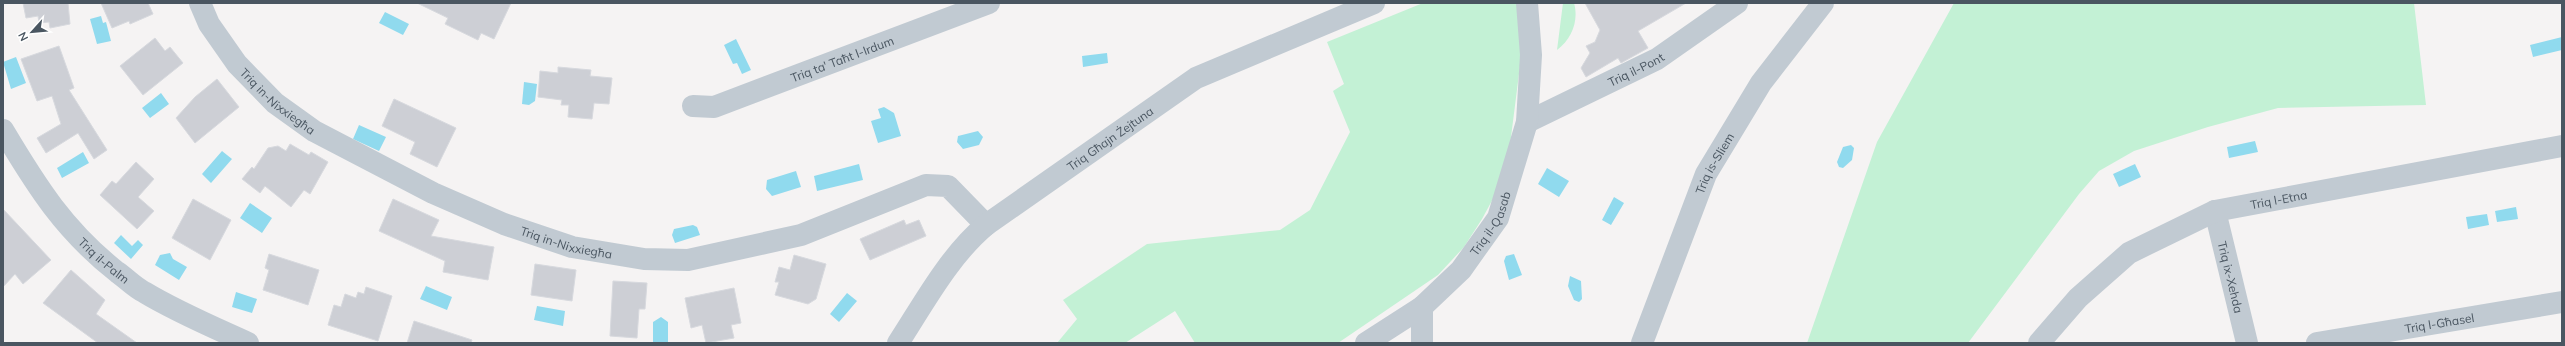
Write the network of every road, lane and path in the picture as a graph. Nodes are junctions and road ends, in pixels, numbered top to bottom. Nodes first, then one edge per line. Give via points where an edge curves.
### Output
1 (200, 3) edge
2 (989, 3) edge
3 (1374, 3) edge
4 (1527, 3) edge
5 (1543, 3) edge
6 (1737, 3) edge
7 (1823, 3) edge
8 (1531, 55) junction
9 (693, 106) dead end
10 (1527, 122) junction
11 (3, 130) edge
12 (2562, 146) edge
13 (2215, 211) junction
14 (986, 225) junction
15 (2562, 302) edge
16 (1422, 307) junction
17 (248, 343) edge
18 (898, 343) edge
19 (1366, 343) edge
20 (1422, 343) edge
21 (1642, 343) edge
22 (2039, 343) edge
23 (2247, 343) edge
24 (2317, 343) edge

1 - 14 street, Triq in-Nixxiegħa via 209,24 237,64 276,103 314,131 433,193 504,224 572,247 644,259 688,260 801,235 926,185 948,186
2 - 9 street, Triq ta' Taħt l-Irdum via 714,107
3 - 14 street, Triq Għajn Żejtuna via 1196,78
4 - 8 street, Triq il-Qasab
5 - 8 street, Triq il-Qasab
6 - 10 street, Triq il-Pont via 1657,59
7 - 21 street, Triq is-Sliem via 1761,83 1706,174
8 - 10 street, Triq il-Qasab
10 - 16 street, Triq il-Qasab via 1498,218 1462,270
11 - 17 street, Triq il-Palm via 58,215 99,257 142,291 189,317
12 - 13 street, Triq l-Etna
13 - 22 street, Triq l-Etna via 2129,253 2078,298
13 - 23 street, Triq ix-Xehda
14 - 18 street, Triq Għajn Żejtuna via 971,237
15 - 24 street, Triq l-Għasel
16 - 19 street, Triq il-Qasab
16 - 20 street

